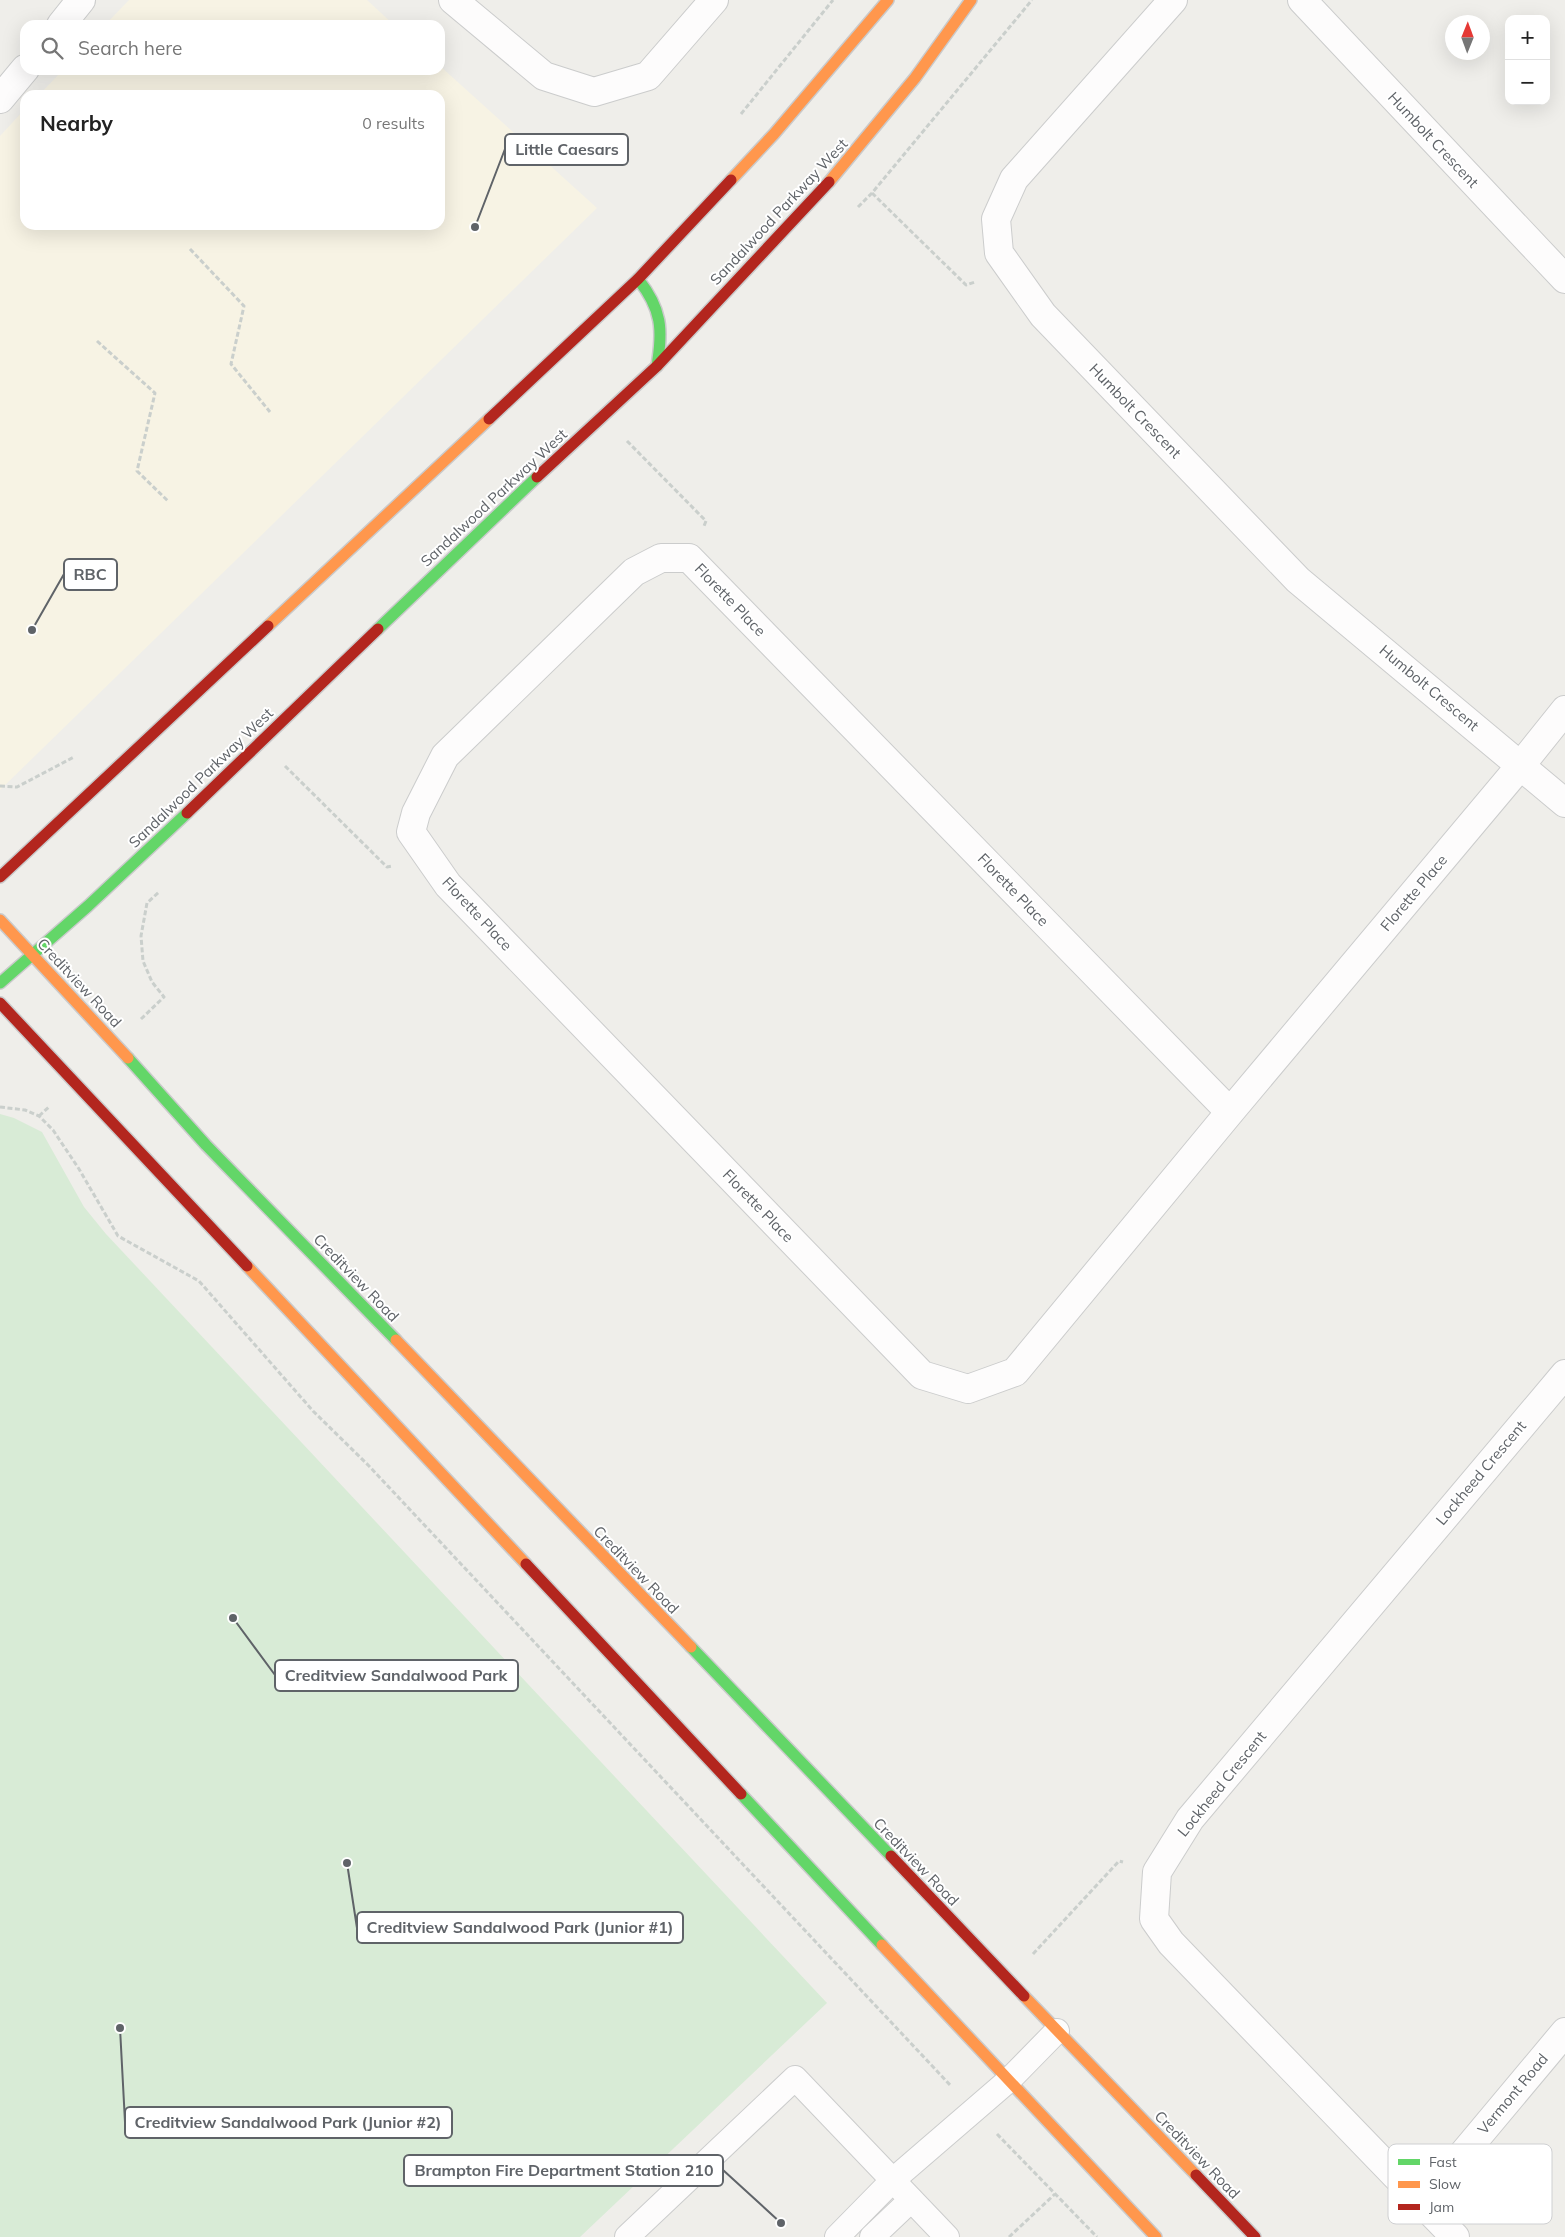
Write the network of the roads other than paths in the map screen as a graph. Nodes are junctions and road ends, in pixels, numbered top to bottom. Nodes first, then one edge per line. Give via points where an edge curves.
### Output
1 (81, 0) edge
2 (453, 0) edge
3 (714, 0) edge
4 (888, 0) edge
5 (971, 0) edge
6 (1172, 0) edge
7 (1302, 0) edge
8 (65, 20) edge
9 (20, 75) edge
10 (0, 99) edge
11 (638, 279) junction
12 (1565, 279) edge
13 (657, 366) junction
14 (1565, 710) edge
15 (1521, 765) junction
16 (1565, 803) edge
17 (0, 877) edge
18 (0, 920) edge
19 (32, 955) junction
20 (0, 983) edge
21 (0, 1003) edge
22 (1230, 1112) junction
23 (1565, 1374) edge
24 (1057, 2031) junction
25 (1565, 2032) edge
26 (1009, 2080) junction
27 (1471, 2144) edge
28 (1388, 2168) edge
29 (893, 2180) junction
30 (911, 2200) junction
31 (1442, 2224) edge
32 (934, 2233) edge
33 (627, 2237) edge
34 (837, 2237) edge
35 (872, 2237) edge
36 (1156, 2237) edge
37 (1255, 2237) edge
38 (1455, 2237) edge

1 - 8 street
2 - 3 street via 544,76 594,92 648,76
4 - 11 main road via 774,134
5 - 13 main road, Sandalwood Parkway West via 915,78 843,167
6 - 15 street, Humbolt Crescent via 1014,179 996,219 1000,253 1043,315 1298,580
7 - 12 street, Humbolt Crescent
9 - 10 street
11 - 13 main road via 660,314 662,337
11 - 17 main road
13 - 19 main road, Sandalwood Parkway West via 450,558 88,906
14 - 15 street, Florette Place
15 - 16 street, Humbolt Crescent
15 - 22 street, Florette Place
18 - 19 main road, Creditview Road
19 - 20 main road, Sandalwood Parkway West
19 - 24 main road, Creditview Road via 206,1145
21 - 26 main road
22 - 22 street, Florette Place via 689,558 661,558 634,572 446,756 416,814 411,832 448,885 922,1375 968,1389 1016,1372
23 - 28 street, Lockheed Crescent via 1190,1819 1157,1872 1154,1919 1172,1944
24 - 26 lane
24 - 37 main road, Creditview Road
25 - 27 street, Vermont Road
26 - 29 lane
26 - 36 main road
29 - 30 lane
29 - 33 lane via 795,2078
29 - 34 lane
30 - 32 lane
30 - 35 lane
31 - 38 street, Lockheed Crescent

